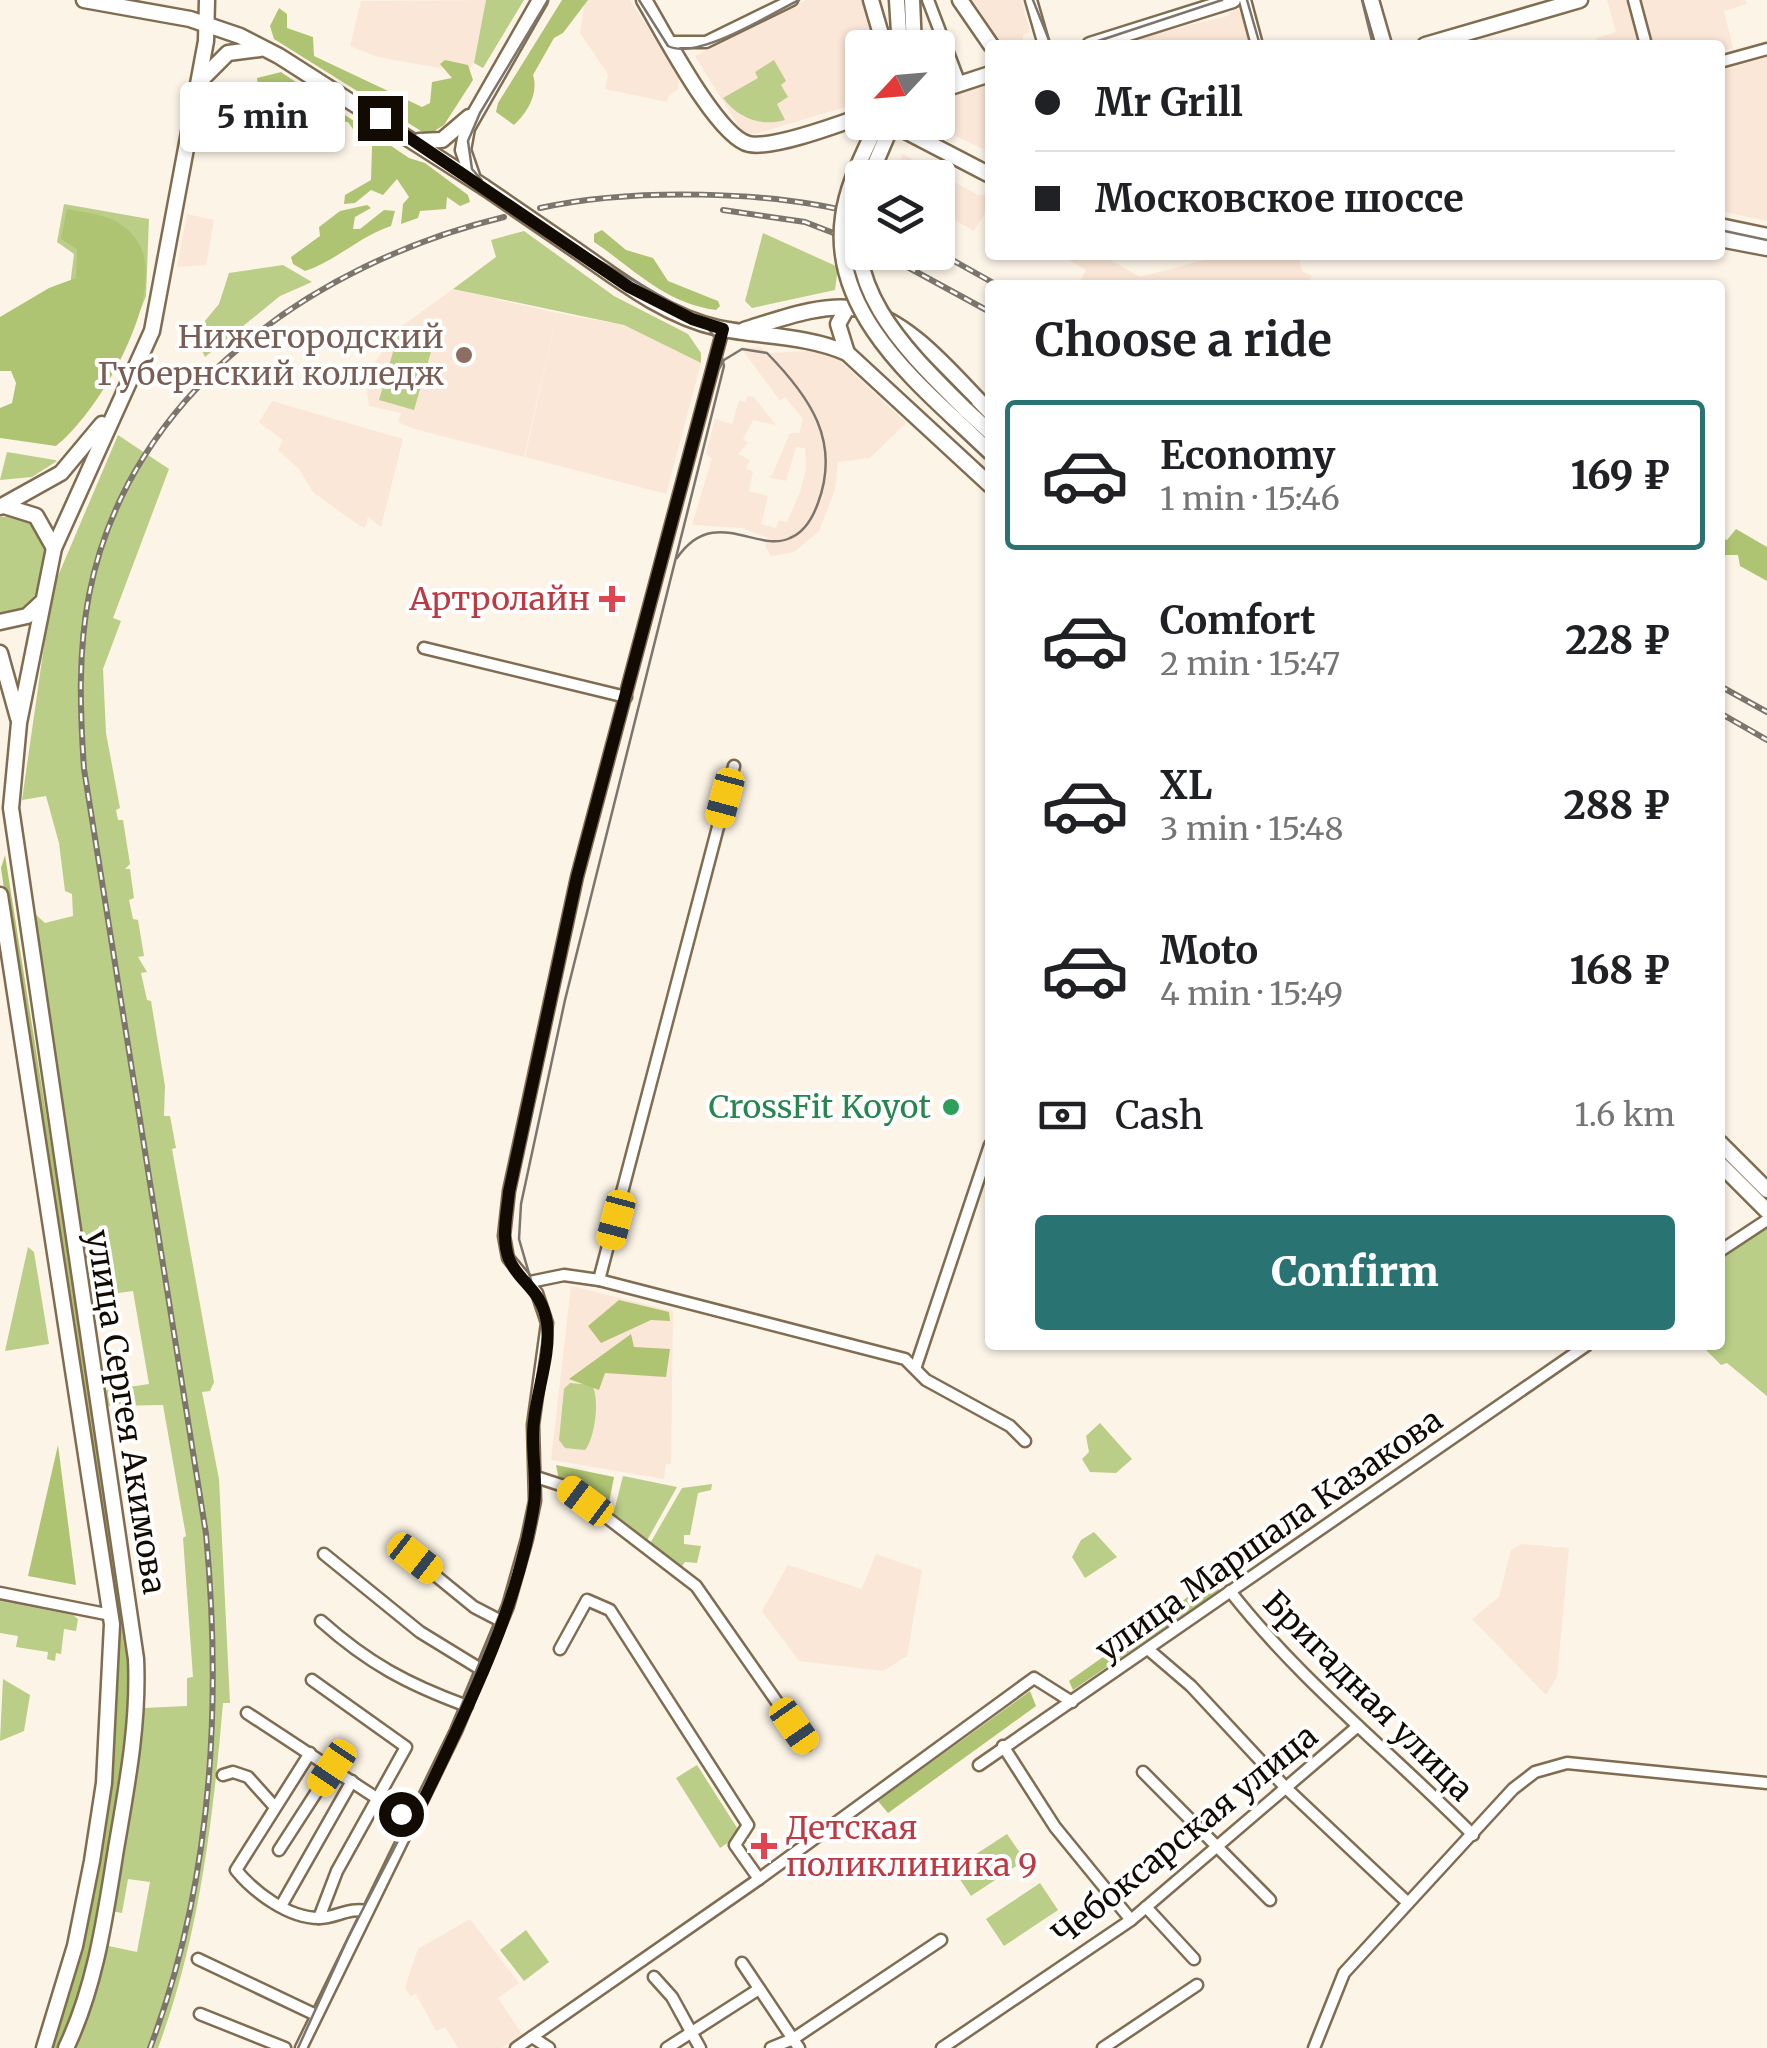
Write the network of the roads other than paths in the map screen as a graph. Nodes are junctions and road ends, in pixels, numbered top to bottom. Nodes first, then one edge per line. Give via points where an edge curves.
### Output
1 (84, 0) edge
2 (208, 0) edge
3 (540, 0) edge
4 (644, 0) edge
5 (792, 0) edge
6 (871, 0) edge
7 (897, 0) edge
8 (912, 0) edge
9 (928, 0) edge
10 (960, 0) edge
11 (1031, 0) edge
12 (1232, 0) edge
13 (1246, 0) edge
14 (1371, 0) edge
15 (1580, 0) edge
16 (1634, 0) edge
17 (207, 23) junction
18 (880, 30) edge
19 (899, 30) edge
20 (913, 30) edge
21 (988, 40) edge
22 (1043, 40) edge
23 (1106, 40) edge
24 (1256, 40) edge
25 (1383, 40) edge
26 (1443, 40) edge
27 (1645, 40) edge
28 (671, 42) junction
29 (1767, 49) edge
30 (269, 50) junction
31 (1725, 61) edge
32 (985, 76) edge
33 (200, 82) junction
34 (960, 84) junction
35 (955, 86) edge
36 (476, 107) junction
37 (845, 122) edge
38 (414, 140) junction
39 (871, 140) edge
40 (930, 140) edge
41 (985, 172) edge
42 (478, 182) junction
43 (1725, 227) edge
44 (1767, 236) edge
45 (1725, 240) edge
46 (1767, 248) edge
47 (864, 270) edge
48 (846, 308) junction
49 (723, 329) junction
50 (744, 330) junction
51 (928, 352) junction
52 (846, 353) junction
53 (129, 385) junction
54 (891, 391) junction
55 (985, 407) edge
56 (961, 415) junction
57 (985, 429) edge
58 (985, 446) edge
59 (985, 481) edge
60 (2, 506) edge
61 (54, 548) junction
62 (41, 602) junction
63 (0, 622) edge
64 (424, 648) dead end
65 (0, 654) edge
66 (626, 697) junction
67 (19, 723) junction
68 (734, 766) dead end
69 (5, 838) edge
70 (0, 895) edge
71 (1725, 1147) edge
72 (985, 1160) edge
73 (1725, 1169) edge
74 (1767, 1190) edge
75 (1767, 1211) edge
76 (1767, 1220) edge
77 (1725, 1248) edge
78 (599, 1280) junction
79 (530, 1282) junction
80 (1581, 1350) edge
81 (916, 1366) junction
82 (1024, 1441) dead end
83 (536, 1476) junction
84 (398, 1545) dead end
85 (324, 1554) dead end
86 (1230, 1591) junction
87 (0, 1593) edge
88 (111, 1615) junction
89 (321, 1621) dead end
90 (502, 1621) junction
91 (560, 1649) dead end
92 (1149, 1650) junction
93 (482, 1670) junction
94 (312, 1680) dead end
95 (1072, 1702) junction
96 (467, 1706) junction
97 (247, 1713) dead end
98 (1358, 1726) junction
99 (807, 1745) dead end
100 (1003, 1746) junction
101 (310, 1754) junction
102 (979, 1766) dead end
103 (332, 1768) junction
104 (1143, 1772) dead end
105 (224, 1775) dead end
106 (352, 1781) junction
107 (1767, 1783) edge
108 (1286, 1788) junction
109 (378, 1798) junction
110 (274, 1806) junction
111 (413, 1822) junction
112 (1473, 1835) junction
113 (1213, 1847) junction
114 (279, 1850) dead end
115 (760, 1878) junction
116 (1270, 1900) dead end
117 (1407, 1902) junction
118 (281, 1906) junction
119 (1146, 1907) junction
120 (366, 1910) junction
121 (319, 1918) junction
122 (1131, 1920) junction
123 (941, 1940) dead end
124 (198, 1959) dead end
125 (1194, 1959) dead end
126 (742, 1964) dead end
127 (654, 1977) dead end
128 (1197, 1985) dead end
129 (759, 1989) junction
130 (200, 2014) dead end
131 (316, 2015) junction
132 (691, 2030) junction
133 (532, 2038) junction
134 (796, 2043) edge
135 (44, 2048) edge
136 (66, 2048) edge
137 (285, 2048) edge
138 (301, 2048) edge
139 (516, 2048) edge
140 (549, 2048) edge
141 (666, 2048) edge
142 (700, 2048) edge
143 (771, 2048) edge
144 (942, 2048) edge
145 (1103, 2048) edge
146 (1314, 2048) edge

1 - 17 main road
2 - 17 main road
3 - 36 main road
4 - 28 main road
5 - 28 street via 706,42
6 - 18 main road
7 - 19 main road
8 - 20 main road
9 - 34 street
10 - 21 main road
11 - 22 street
12 - 23 main road
13 - 24 street
14 - 25 main road
15 - 26 main road
16 - 27 street
17 - 30 main road
17 - 33 main road
28 - 37 main road via 721,123 742,142 762,144
29 - 31 street
30 - 33 main road via 228,52
30 - 38 main road
32 - 34 main road
33 - 53 main road via 159,306
34 - 35 main road
36 - 38 main road via 442,140
36 - 42 main road via 464,141
38 - 42 main road
39 - 56 main road, bridge via 843,213 846,268 883,344
40 - 41 main road
42 - 49 main road, bridge via 660,305
43 - 44 main road
45 - 46 main road
47 - 56 main road, bridge via 872,299
48 - 50 main road
48 - 51 main road via 882,318
48 - 52 main road via 838,324
49 - 50 main road
49 - 66 street
50 - 52 main road
51 - 54 main road via 922,384 914,391
51 - 55 main road
52 - 54 main road
53 - 60 main road via 75,460 45,485
53 - 61 main road, улица Сергея Акимова
54 - 59 main road
56 - 57 main road
56 - 58 main road
60 - 61 main road via 36,516
61 - 62 main road, улица Сергея Акимова
62 - 63 main road via 27,616
62 - 67 main road, улица Сергея Акимова
64 - 66 street
65 - 67 main road
66 - 79 street via 577,877 509,1192 508,1258
67 - 69 main road, улица Сергея Акимова
68 - 78 street
69 - 136 main road, улица Сергея Акимова via 136,1659 132,1756 100,1942 89,1996
70 - 88 main road, улица Сергея Акимова
71 - 74 main road
72 - 81 street
73 - 75 main road
76 - 77 street
78 - 79 street via 564,1276
78 - 81 street
79 - 83 street via 547,1323 533,1425
80 - 86 street, улица Маршала Казакова
81 - 82 street via 926,1380 1010,1426
83 - 90 street via 527,1539
83 - 99 street via 567,1487 696,1586
84 - 90 street via 474,1607
85 - 93 street via 420,1632
86 - 92 street, улица Маршала Казакова
86 - 98 street, Бригадная улица via 1290,1662
87 - 88 street
88 - 135 main road, улица Сергея Акимова via 104,1783 92,1861
89 - 96 street via 366,1662
90 - 93 street
91 - 115 street via 588,1600 610,1610 748,1825 735,1846
92 - 95 street, улица Маршала Казакова
92 - 108 street
93 - 96 street
94 - 109 street via 406,1747
95 - 100 street, улица Маршала Казакова
95 - 115 street via 1034,1678
96 - 111 street
97 - 101 street
98 - 108 street, Чебоксарская улица
98 - 112 street, Бригадная улица
100 - 102 street, улица Маршала Казакова
100 - 122 street via 1055,1827
101 - 103 street
101 - 110 street
103 - 106 street
103 - 114 street
104 - 113 street
105 - 110 street via 248,1777
106 - 109 street
106 - 118 street
107 - 112 street via 1553,1764 1518,1784
108 - 113 street, Чебоксарская улица
108 - 117 street
109 - 111 street
109 - 121 street
110 - 118 street via 236,1870
111 - 120 street
112 - 117 street
113 - 116 street
113 - 119 street, Чебоксарская улица
115 - 133 street
117 - 146 street via 1344,1973
118 - 121 street
119 - 122 street, Чебоксарская улица
119 - 125 street
120 - 121 street
120 - 131 street
122 - 144 street, Чебоксарская улица
123 - 134 street
124 - 131 street
126 - 129 street
127 - 132 street
128 - 145 street
129 - 132 street
129 - 134 street
130 - 137 street
131 - 138 street
132 - 141 street
132 - 142 street
133 - 139 street
133 - 140 street
134 - 143 street

